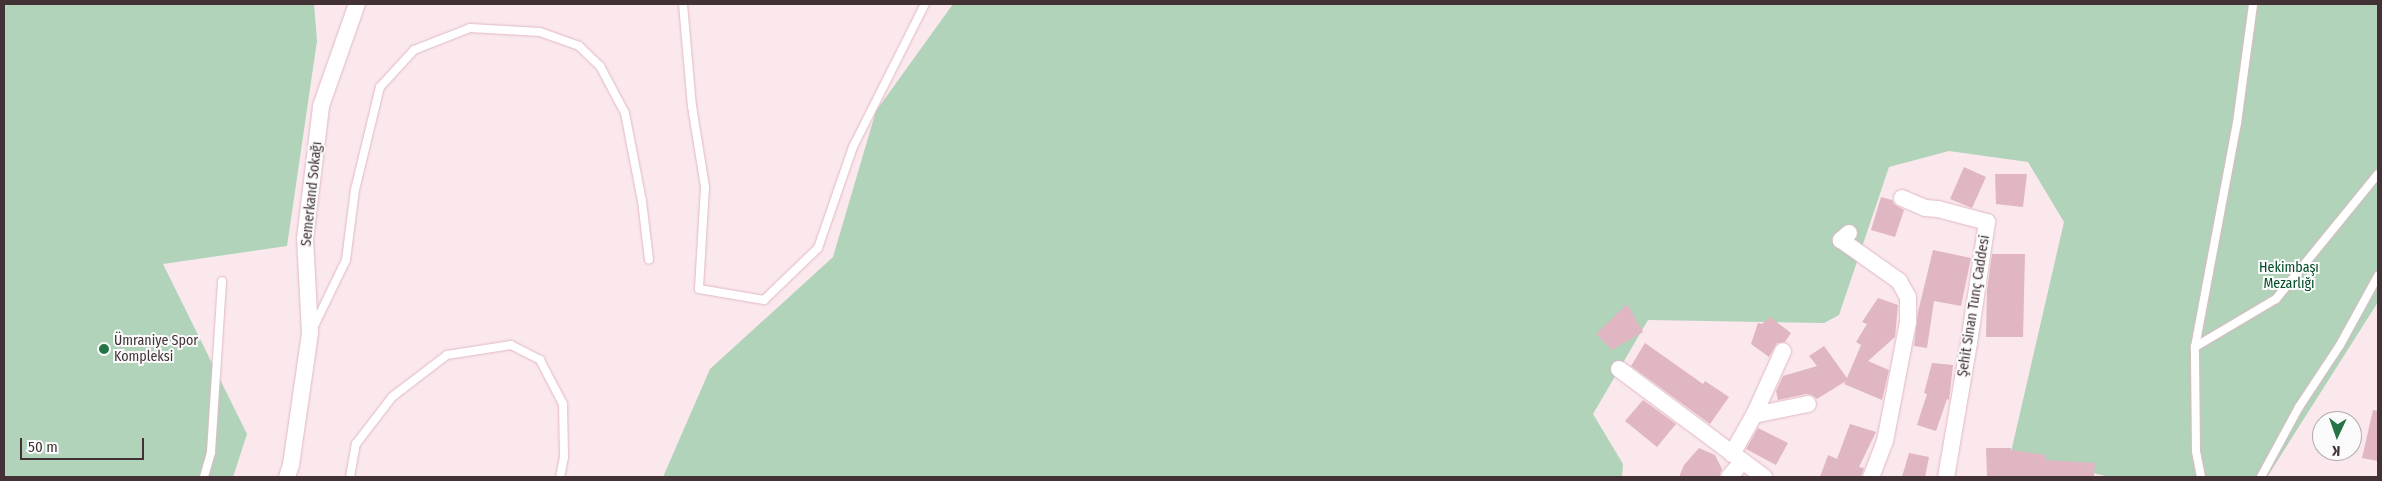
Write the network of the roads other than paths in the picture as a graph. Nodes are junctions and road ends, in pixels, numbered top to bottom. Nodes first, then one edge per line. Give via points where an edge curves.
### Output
1 (357, 4) edge
2 (683, 4) edge
3 (924, 4) edge
4 (2253, 4) edge
5 (2378, 174) edge
6 (1902, 198) dead end
7 (1849, 233) dead end
8 (649, 260) dead end
9 (2378, 276) edge
10 (222, 281) dead end
11 (310, 333) junction
12 (2195, 346) junction
13 (1783, 351) dead end
14 (1619, 369) dead end
15 (1808, 404) dead end
16 (1754, 415) junction
17 (1737, 458) junction
18 (204, 477) edge
19 (287, 477) edge
20 (350, 477) edge
21 (560, 477) edge
22 (1729, 477) edge
23 (1764, 477) edge
24 (1870, 477) edge
25 (1946, 477) edge
26 (2201, 477) edge
27 (2261, 477) edge

1 - 11 street, Semerkand Sokağı via 321,106 305,239
2 - 3 lane via 692,106 705,187 699,289 764,300 818,248 853,147
4 - 12 lane via 2237,123
5 - 12 lane via 2276,299
6 - 25 street, Şehit Sinan Tunç Caddesi via 1925,208 1987,222
7 - 24 street via 1841,240 1898,281 1908,297 1908,322 1885,441
8 - 11 lane via 642,201 625,113 600,66 579,46 540,32 470,28 414,50 380,87 355,190 346,260
9 - 27 lane
10 - 18 lane via 210,452
11 - 19 street, Semerkand Sokağı
12 - 26 lane via 2196,451
13 - 16 street
14 - 17 street
15 - 16 street
16 - 17 street
17 - 22 street
17 - 23 street
20 - 21 lane via 356,444 392,397 447,355 511,345 540,360 563,404 564,457

